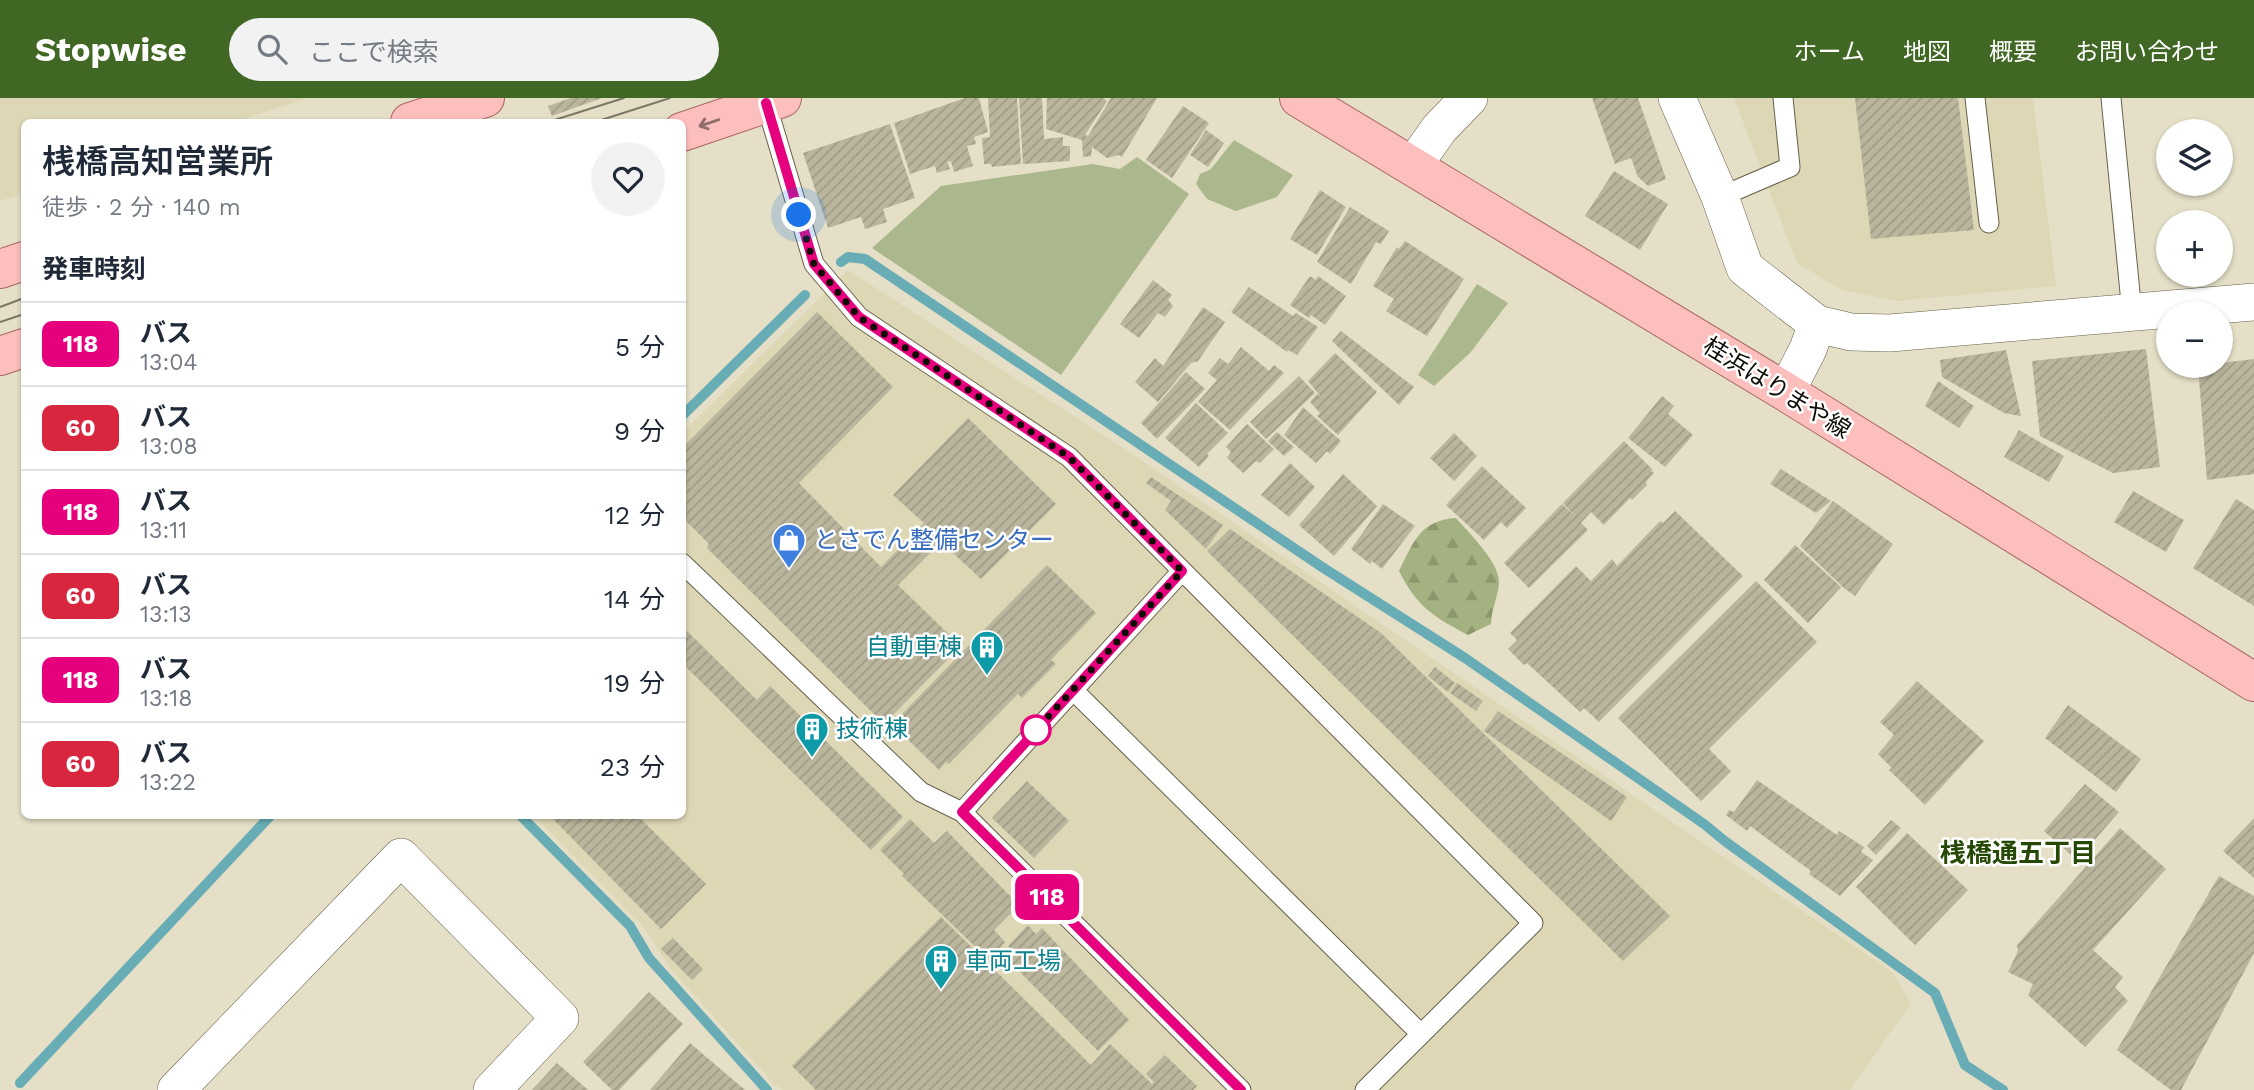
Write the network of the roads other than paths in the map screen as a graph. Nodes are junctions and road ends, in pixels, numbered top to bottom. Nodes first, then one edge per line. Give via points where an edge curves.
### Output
1 (485, 98) edge
2 (1299, 98) edge
3 (1469, 98) edge
4 (1677, 98) edge
5 (1783, 98) edge
6 (1975, 98) edge
7 (2111, 98) edge
8 (774, 101) edge
9 (410, 116) edge
10 (686, 131) edge
11 (1413, 166) junction
12 (1720, 197) junction
13 (1989, 223) dead end
14 (21, 262) edge
15 (0, 269) edge
16 (2254, 302) edge
17 (2132, 313) junction
18 (1817, 324) junction
19 (21, 349) edge
20 (0, 356) edge
21 (1786, 392) junction
22 (686, 567) edge
23 (1182, 571) junction
24 (2254, 682) edge
25 (1073, 690) junction
26 (962, 812) junction
27 (1421, 1034) junction
28 (176, 1090) edge
29 (492, 1090) edge
30 (1241, 1090) edge
31 (1365, 1090) edge

1 - 9 main road
2 - 11 main road, 桂浜はりまや線
3 - 11 street
4 - 12 street
5 - 12 lane via 1790,167
6 - 13 lane
7 - 17 lane
8 -> 10 main road
8 - 23 lane via 814,264 859,317 1069,457
11 - 21 main road, 桂浜はりまや線
12 - 18 street via 1745,268
14 - 15 main road
16 - 17 street
17 - 18 street via 1890,333 1851,332
18 - 21 street
19 - 20 main road
21 - 24 main road, 桂浜はりまや線
22 - 26 lane via 921,792
23 - 25 lane
23 - 27 lane via 1533,923
25 - 26 lane
25 - 27 lane
26 - 30 lane
27 - 31 lane
28 - 29 street via 401,857 560,1018

